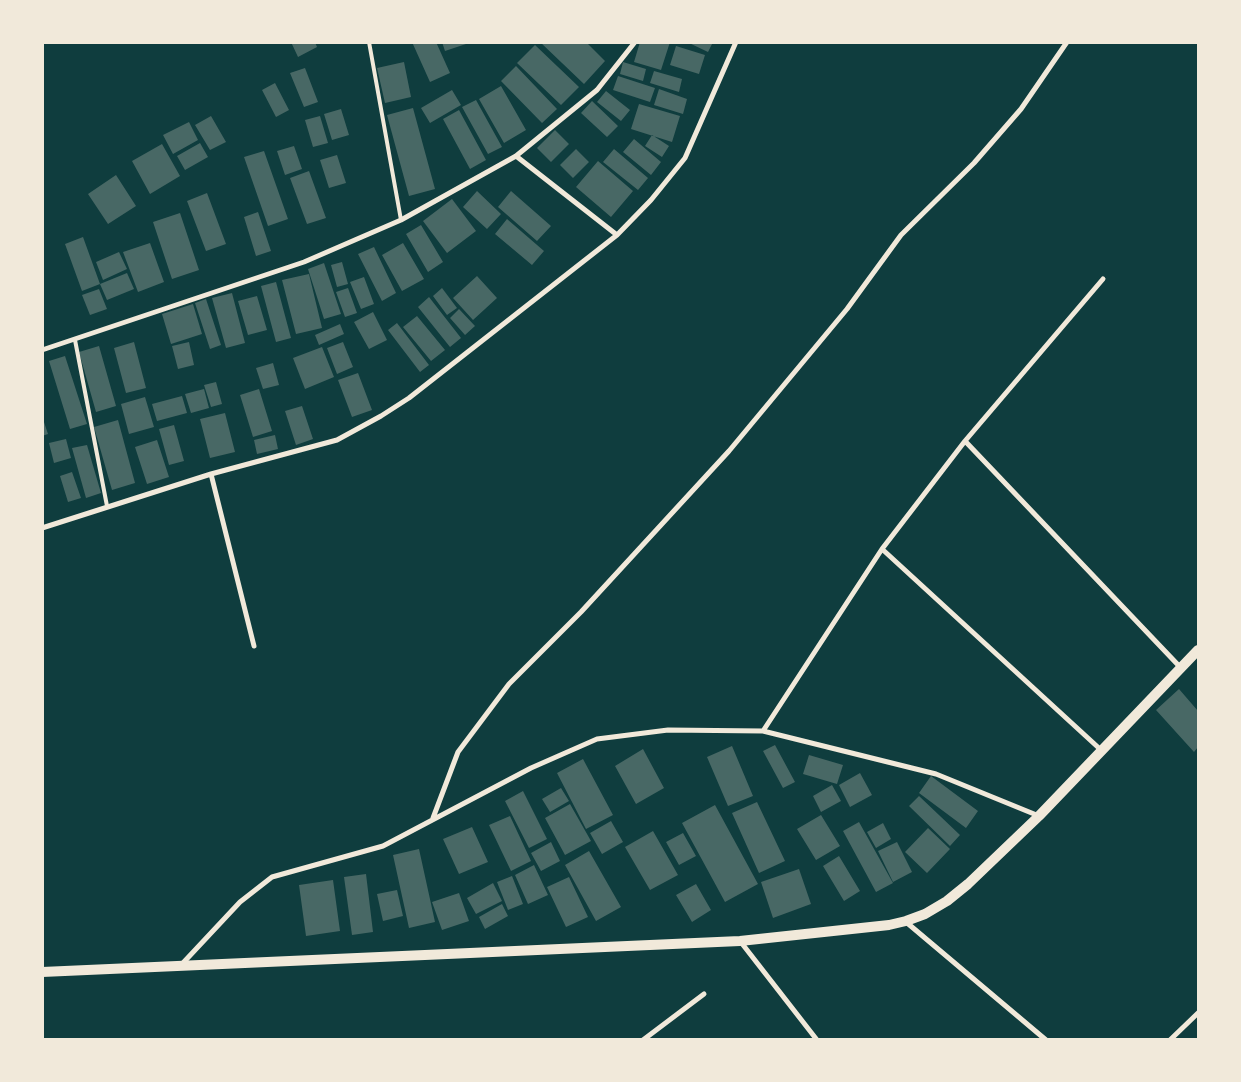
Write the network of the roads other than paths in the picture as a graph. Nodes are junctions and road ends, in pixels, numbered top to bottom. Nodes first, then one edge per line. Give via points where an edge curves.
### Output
1 (369, 42) edge
2 (635, 42) edge
3 (736, 42) edge
4 (1067, 42) edge
5 (516, 156) junction
6 (401, 220) junction
7 (617, 235) junction
8 (1103, 279) dead end
9 (75, 340) junction
10 (42, 350) edge
11 (965, 441) junction
12 (211, 474) junction
13 (107, 506) junction
14 (42, 528) edge
15 (882, 549) junction
16 (254, 646) dead end
17 (1198, 650) edge
18 (1181, 668) junction
19 (763, 731) junction
20 (1101, 750) junction
21 (1039, 816) junction
22 (433, 818) junction
23 (906, 921) junction
24 (740, 940) junction
25 (181, 965) junction
26 (42, 972) edge
27 (704, 994) dead end
28 (1198, 1013) edge
29 (643, 1040) edge
30 (817, 1040) edge
31 (1046, 1040) edge
32 (1170, 1040) edge

1 - 6 lane
2 - 5 street via 597,90
3 - 7 street via 685,158
4 - 22 street via 1021,109 974,163 901,235 847,309 729,452 581,612 509,684 458,752
5 - 6 street
5 - 7 street
6 - 9 street via 304,262
7 - 12 street via 381,416 336,440
8 - 11 street
9 - 10 street
9 - 13 lane
11 - 15 street
11 - 18 street
12 - 13 street
12 - 16 street
13 - 14 street
15 - 19 street
15 - 20 street
17 - 18 main road
18 - 20 main road
19 - 21 street via 936,774
19 - 22 street via 668,730 597,739 531,768
20 - 21 main road
21 - 23 main road via 947,901
22 - 25 street via 383,846 272,877 240,902
23 - 24 main road
23 - 31 street
24 - 25 main road
24 - 30 street
25 - 26 main road
27 - 29 street
28 - 32 street

